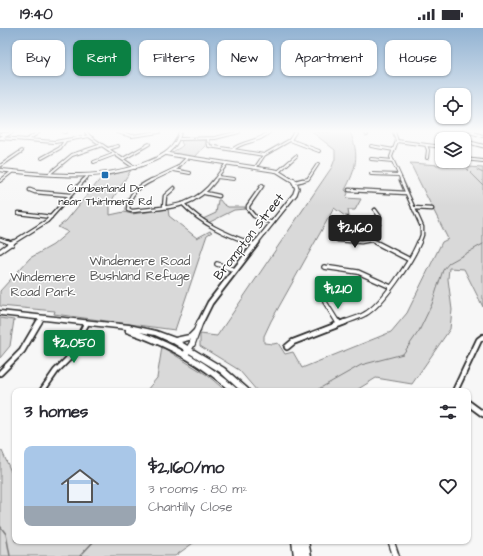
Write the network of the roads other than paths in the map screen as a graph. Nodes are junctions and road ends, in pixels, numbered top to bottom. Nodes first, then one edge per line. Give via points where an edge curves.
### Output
1 (296, 156) dead end
2 (15, 157) edge
3 (70, 157) edge
4 (108, 157) edge
5 (119, 157) edge
6 (128, 157) edge
7 (161, 157) edge
8 (188, 157) joint
9 (263, 157) edge
10 (392, 157) edge
11 (123, 159) junction
12 (371, 159) dead end
13 (393, 161) junction
14 (471, 161) edge
15 (483, 161) edge
16 (94, 162) dead end
17 (227, 163) junction
18 (318, 164) dead end
19 (0, 166) edge
20 (256, 167) junction
21 (135, 168) junction
22 (0, 170) edge
23 (173, 170) junction
24 (13, 171) junction
25 (279, 172) junction
26 (190, 173) dead end
27 (49, 174) junction
28 (371, 174) dead end
29 (399, 175) junction
30 (86, 176) junction
31 (217, 176) junction
32 (234, 179) dead end
33 (0, 182) edge
34 (295, 182) junction
35 (262, 186) dead end
36 (174, 188) dead end
37 (30, 190) dead end
38 (350, 190) dead end
39 (205, 193) junction
40 (407, 193) junction
41 (70, 195) junction
42 (219, 196) dead end
43 (183, 204) junction
44 (164, 207) junction
45 (413, 208) junction
46 (432, 209) dead end
47 (375, 210) dead end
48 (19, 213) dead end
49 (51, 217) junction
50 (348, 219) dead end
51 (272, 223) junction
52 (361, 230) junction
53 (0, 239) edge
54 (338, 240) dead end
55 (372, 240) junction
56 (12, 244) junction
57 (255, 245) junction
58 (0, 251) edge
59 (410, 260) junction
60 (217, 264) dead end
61 (324, 267) dead end
62 (235, 270) junction
63 (391, 287) junction
64 (325, 302) dead end
65 (0, 313) edge
66 (42, 318) junction
67 (86, 324) junction
68 (339, 324) junction
69 (119, 327) junction
70 (197, 331) junction
71 (483, 337) edge
72 (175, 341) junction
73 (287, 347) dead end
74 (187, 352) junction
75 (0, 373) edge
76 (44, 388) edge
77 (231, 388) edge
78 (243, 388) edge
79 (456, 388) edge
80 (471, 405) edge
81 (483, 414) edge
82 (296, 544) edge
83 (305, 544) edge
84 (392, 544) edge
85 (298, 556) edge
86 (307, 556) edge
87 (396, 556) edge

1 - 25 street
2 - 19 street
3 - 27 street
4 - 16 street
5 - 11 street
6 - 11 street
7 - 21 street
8 - 17 street, Brompton Street
8 - 23 street
9 - 20 street
10 - 13 street
11 - 21 street
12 - 13 street
13 - 29 street
14 - 15 street
17 - 20 street, Brompton Street
17 - 31 street
18 - 34 street via 308,179
20 - 25 street, Brompton Street
21 - 30 street
22 - 24 street
23 - 26 street
23 - 44 street via 138,188 128,202 127,208 129,211
24 - 27 street
24 - 33 street
25 - 34 street, Brompton Street
27 - 30 street
28 - 29 street
29 - 40 street
30 - 41 street
31 - 32 street
31 - 39 street
34 - 51 street, Brompton Street via 296,192
35 - 51 street via 248,209 254,216
36 - 44 street via 165,194
37 - 41 street
38 - 40 street
39 - 42 street
39 - 43 street
40 - 45 street
41 - 49 street
43 - 44 street
43 - 57 street via 214,230
45 - 46 street
45 - 59 street via 424,232
47 - 52 street via 380,217 379,224
48 - 49 street
49 - 56 street
50 - 52 street
51 - 57 street, Brompton Street
52 - 55 street
53 - 56 street
54 - 55 street
55 - 59 street
56 - 58 street
57 - 62 street, Brompton Street
59 - 63 street
60 - 62 street
61 - 63 street via 358,272
62 - 70 street, Brompton Street via 205,311
63 - 68 street via 366,314
64 - 68 street
65 - 66 main road
66 - 67 main road
66 - 75 street via 28,343
67 - 69 main road
67 - 76 street via 68,359
68 - 73 street via 293,342
69 - 72 main road via 156,333
69 - 74 main road
70 - 72 main road via 191,337
70 - 74 street, Brompton Street
71 - 79 street via 479,340
72 - 74 main road
74 - 77 main road
74 - 78 main road via 222,370
80 - 81 street
82 - 85 main road
83 - 86 main road
84 - 87 street

